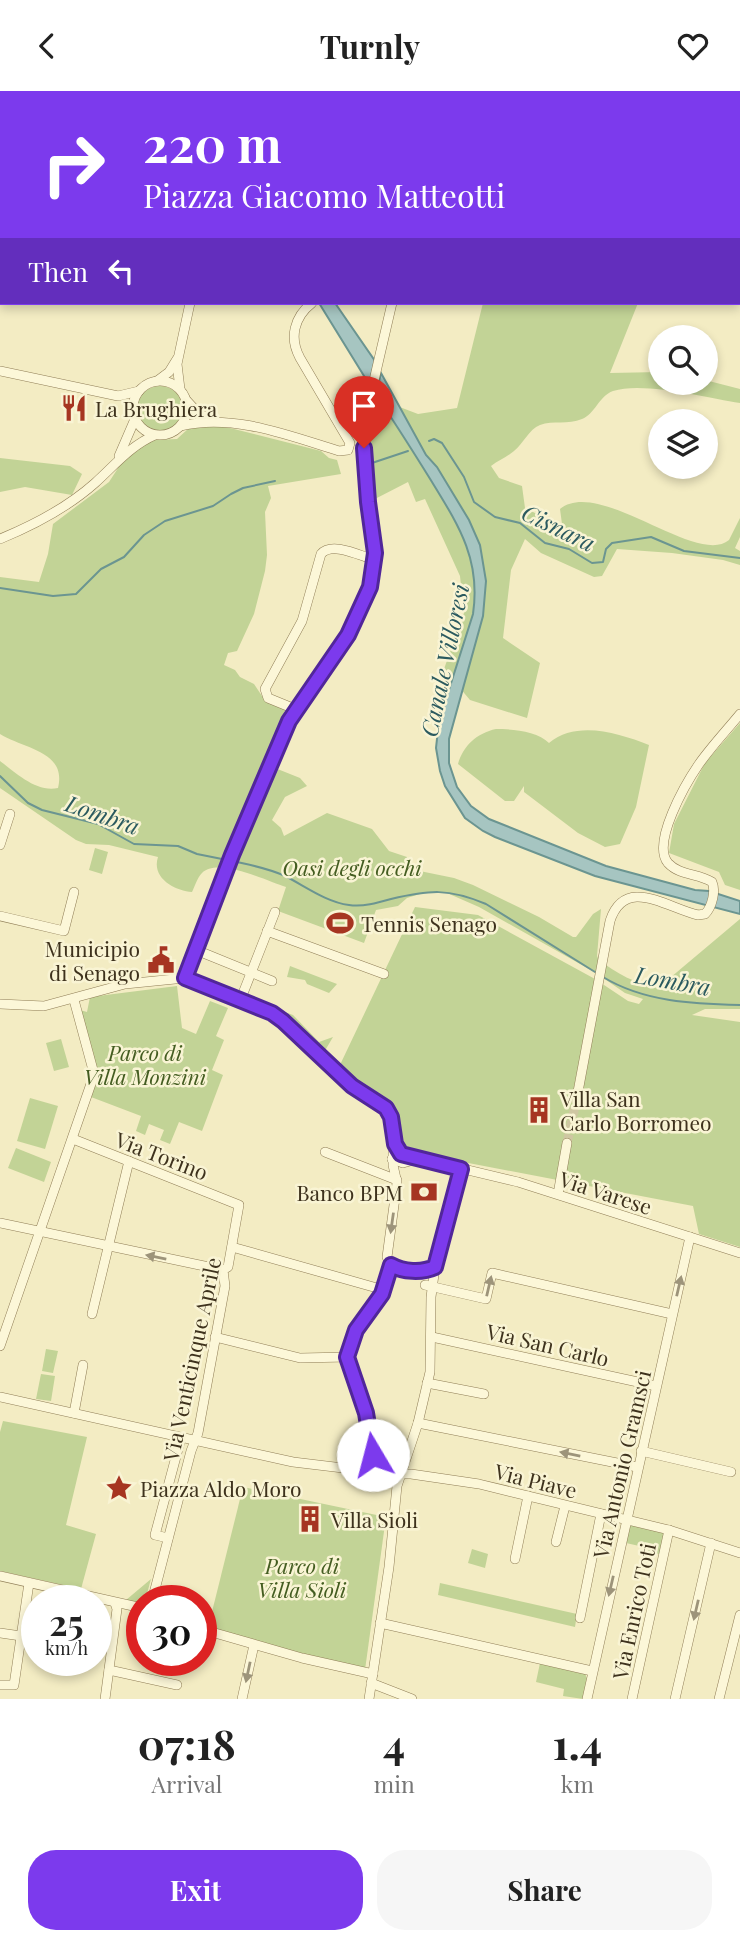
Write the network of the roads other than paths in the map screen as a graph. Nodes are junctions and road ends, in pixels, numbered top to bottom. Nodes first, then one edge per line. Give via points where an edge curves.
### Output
1 (190, 305) edge
2 (310, 305) edge
3 (392, 305) edge
4 (179, 354) junction
5 (0, 371) edge
6 (157, 381) junction
7 (180, 389) junction
8 (139, 391) junction
9 (118, 397) junction
10 (187, 401) junction
11 (134, 415) junction
12 (216, 421) junction
13 (181, 426) junction
14 (155, 435) junction
15 (116, 461) junction
16 (0, 539) edge
17 (375, 560) junction
18 (290, 707) dead end
19 (740, 714) edge
20 (10, 814) dead end
21 (0, 845) edge
22 (74, 892) dead end
23 (275, 912) dead end
24 (0, 916) edge
25 (267, 931) junction
26 (196, 950) junction
27 (251, 973) junction
28 (384, 974) dead end
29 (185, 978) junction
30 (272, 981) dead end
31 (74, 1000) junction
32 (240, 1001) junction
33 (0, 1004) edge
34 (577, 1097) tunnel mouth
35 (73, 1139) junction
36 (567, 1143) tunnel mouth
37 (325, 1152) dead end
38 (397, 1157) junction
39 (129, 1161) junction
40 (461, 1169) junction
41 (397, 1180) junction
42 (558, 1194) junction
43 (239, 1205) joint
44 (0, 1223) edge
45 (39, 1232) junction
46 (690, 1237) junction
47 (107, 1247) junction
48 (232, 1247) junction
49 (740, 1253) edge
50 (391, 1265) junction
51 (435, 1267) junction
52 (223, 1270) junction
53 (420, 1271) junction
54 (384, 1290) junction
55 (430, 1290) junction
56 (92, 1314) dead end
57 (673, 1314) junction
58 (215, 1337) junction
59 (432, 1337) junction
60 (0, 1346) edge
61 (347, 1357) junction
62 (83, 1365) dead end
63 (427, 1383) junction
64 (656, 1386) junction
65 (484, 1394) dead end
66 (0, 1397) edge
67 (74, 1413) junction
68 (418, 1423) junction
69 (181, 1438) junction
70 (194, 1442) junction
71 (641, 1451) junction
72 (637, 1467) junction
73 (374, 1471) junction
74 (731, 1472) dead end
75 (402, 1474) junction
76 (528, 1496) junction
77 (565, 1506) junction
78 (601, 1514) junction
79 (626, 1520) junction
80 (669, 1530) junction
81 (168, 1538) junction
82 (556, 1542) dead end
83 (711, 1543) junction
84 (740, 1553) edge
85 (515, 1559) dead end
86 (0, 1576) edge
87 (29, 1583) joint
88 (156, 1585) edge
89 (115, 1603) junction
90 (126, 1605) edge
91 (740, 1615) edge
92 (580, 1618) dead end
93 (380, 1623) junction
94 (738, 1632) edge
95 (0, 1633) edge
96 (217, 1634) edge
97 (21, 1636) joint
98 (254, 1644) junction
99 (112, 1647) edge
100 (112, 1671) edge
101 (592, 1671) junction
102 (108, 1676) edge
103 (372, 1679) junction
104 (0, 1685) edge
105 (177, 1685) dead end
106 (105, 1699) edge
107 (243, 1699) edge
108 (369, 1699) edge
109 (412, 1699) edge
110 (587, 1699) edge
111 (632, 1699) edge
112 (675, 1699) edge
113 (719, 1699) edge

1 - 4 street
2 - 12 street via 298,319 295,345 343,427 348,450
3 - 17 street via 372,389 364,461
4 - 6 street via 169,372
4 - 7 street
5 - 9 street
6 - 7 street
6 - 8 street
7 - 10 street
8 - 9 street
8 - 11 street
9 - 11 street
10 - 12 street via 199,414
10 - 13 street
11 - 14 street via 145,431
11 - 15 street
12 - 13 street
13 - 14 street via 170,434
14 - 15 street
15 - 16 street via 71,502
17 - 18 street via 331,548 322,552 302,621 265,689 268,698
17 - 26 street via 370,587 355,622 292,715
19 - 34 street via 699,765 662,840 668,863 710,880 714,891 709,910 698,915 637,896 622,901 615,910
20 - 21 street
22 - 24 street via 64,931
23 - 25 street
25 - 27 street
25 - 28 street
26 - 27 street
26 - 29 street
27 - 30 street
27 - 32 street
29 - 31 street via 125,984
29 - 32 street
31 - 33 street via 35,1007
31 - 35 street via 93,1074
32 - 38 street via 279,1018 347,1086 386,1108
35 - 39 street, Via Torino
35 - 45 street
36 - 42 street
37 - 41 street
38 - 40 street, Via Varese
38 - 41 street
39 - 43 street, Via Torino
39 - 47 street
40 - 42 street, Via Varese
40 - 51 street
41 -> 50 street via 387,1257
42 - 46 street, Via Varese
43 - 48 street, Via Venticinque Aprile
44 - 45 street
45 - 47 street
45 - 60 street
46 - 49 street, Via Varese
57 -> 46 street, Via Antonio Gramsci
52 -> 47 street
47 - 56 street
48 - 52 street, Via Venticinque Aprile via 228,1267
48 - 54 street
50 - 53 street
50 - 54 street
51 - 53 street
51 - 55 street
52 - 58 street, Via Venticinque Aprile via 225,1286
53 - 55 street
54 - 61 street via 356,1330
55 -> 57 street via 486,1299 492,1273
55 - 59 street
57 - 64 street, Via Antonio Gramsci
58 - 61 street via 300,1358
58 - 70 street, Via Venticinque Aprile
59 - 63 street
59 - 64 street, Via San Carlo
61 - 73 street via 366,1413
62 - 67 street
63 - 65 street
63 - 68 street
64 - 71 street, Via Antonio Gramsci
66 - 67 street, Via Piave
67 - 69 street, Via Piave
72 -> 68 street
68 - 75 street
69 - 70 street, Via Piave
69 - 81 street via 155,1535
70 - 73 street, Via Piave via 305,1465
70 - 81 street, Via Venticinque Aprile
71 - 72 street, Via Antonio Gramsci
71 - 74 street
72 - 79 street, Via Antonio Gramsci
73 - 75 street, Via Piave
75 - 76 street, Via Piave
75 - 93 street
76 - 77 street, Via Piave
76 - 85 street
77 - 78 street, Via Piave
77 - 82 street
78 - 79 street, Via Piave
78 - 92 street
79 - 80 street, Via Piave
79 -> 101 street, Via Antonio Gramsci
80 - 83 street, Via Piave
80 - 111 street, Via Enrico Toti
81 - 88 street, Via Venticinque Aprile
83 - 84 street, Via Piave
83 -> 112 street
86 - 87 street
87 - 89 street
89 - 90 street
89 - 99 street
91 - 94 street
93 - 101 street
93 - 103 street
94 - 113 street
95 - 97 street
96 - 98 street
97 - 104 street via 14,1685
98 - 103 street
98 -> 107 street
100 - 105 street
101 - 110 street, Via Antonio Gramsci
102 - 106 street
103 - 108 street
103 - 109 street

